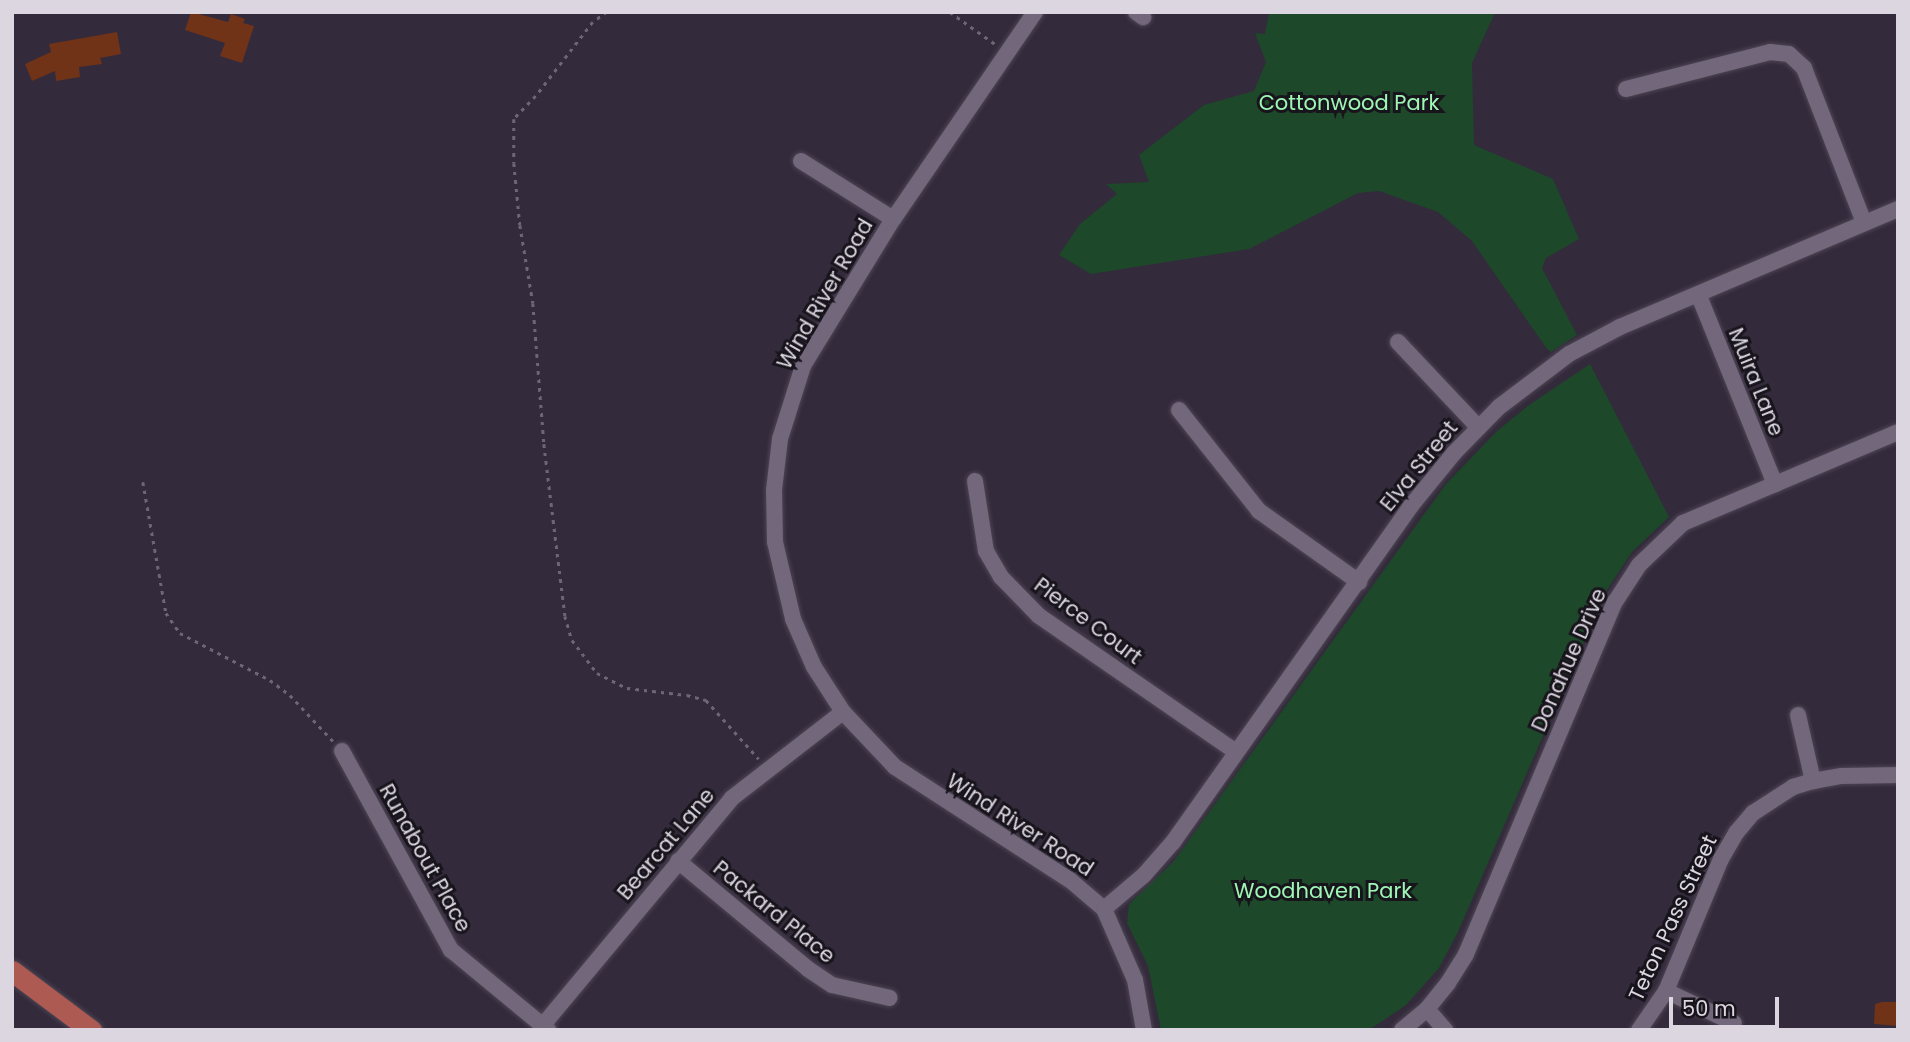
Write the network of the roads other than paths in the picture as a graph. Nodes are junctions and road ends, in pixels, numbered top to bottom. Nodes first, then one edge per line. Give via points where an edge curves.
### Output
1 (1035, 12) edge
2 (1626, 89) dead end
3 (801, 161) dead end
4 (1898, 209) edge
5 (893, 219) junction
6 (1864, 223) junction
7 (1699, 296) junction
8 (1398, 342) dead end
9 (1180, 410) dead end
10 (1478, 428) junction
11 (1898, 432) edge
12 (975, 481) dead end
13 (1775, 484) junction
14 (1359, 582) junction
15 (843, 712) junction
16 (1798, 715) dead end
17 (342, 751) road end
18 (1236, 752) junction
19 (1898, 775) edge
20 (1813, 781) junction
21 (678, 860) junction
22 (1104, 909) junction
23 (12, 971) edge
24 (1666, 991) junction
25 (890, 998) dead end
26 (1427, 1009) junction
27 (1734, 1023) dead end
28 (85, 1028) edge
29 (545, 1028) edge
30 (1144, 1030) edge
31 (1402, 1030) edge
32 (1445, 1030) edge
33 (1640, 1030) edge

1 - 5 street, Wind River Road
2 - 6 street via 1770,52 1789,54 1804,68
3 - 5 street
4 - 6 street, Elva Street
5 - 15 street, Wind River Road via 803,366 786,414 776,464 774,528 785,594 814,667
6 - 7 street, Elva Street
7 - 10 street, Elva Street via 1620,327 1569,354
7 - 13 street, Muira Lane
8 - 10 street
9 - 14 street via 1259,511
10 - 14 street, Elva Street via 1424,488
11 - 13 street, Donahue Drive
12 - 18 street, Pierce Court via 986,551 1001,577 1039,615
13 - 26 street, Donahue Drive via 1683,523 1639,565 1615,601 1466,954
14 - 18 street, Elva Street
15 - 21 street, Bearcat Lane via 732,797
15 - 22 street, Wind River Road via 895,767 1070,880
16 - 20 street
17 - 29 street, Runabout Place via 452,950
18 - 22 street, Elva Street via 1159,858
19 - 20 street, Teton Pass Street
20 - 24 street, Teton Pass Street via 1793,787 1753,813 1735,834
21 - 25 street, Packard Place via 832,985
21 - 29 street, Bearcat Lane
22 - 30 street, Wind River Road via 1132,970
23 - 28 main road
24 - 27 street
24 - 33 street, Teton Pass Street
26 - 31 street, Donahue Drive
26 - 32 street

